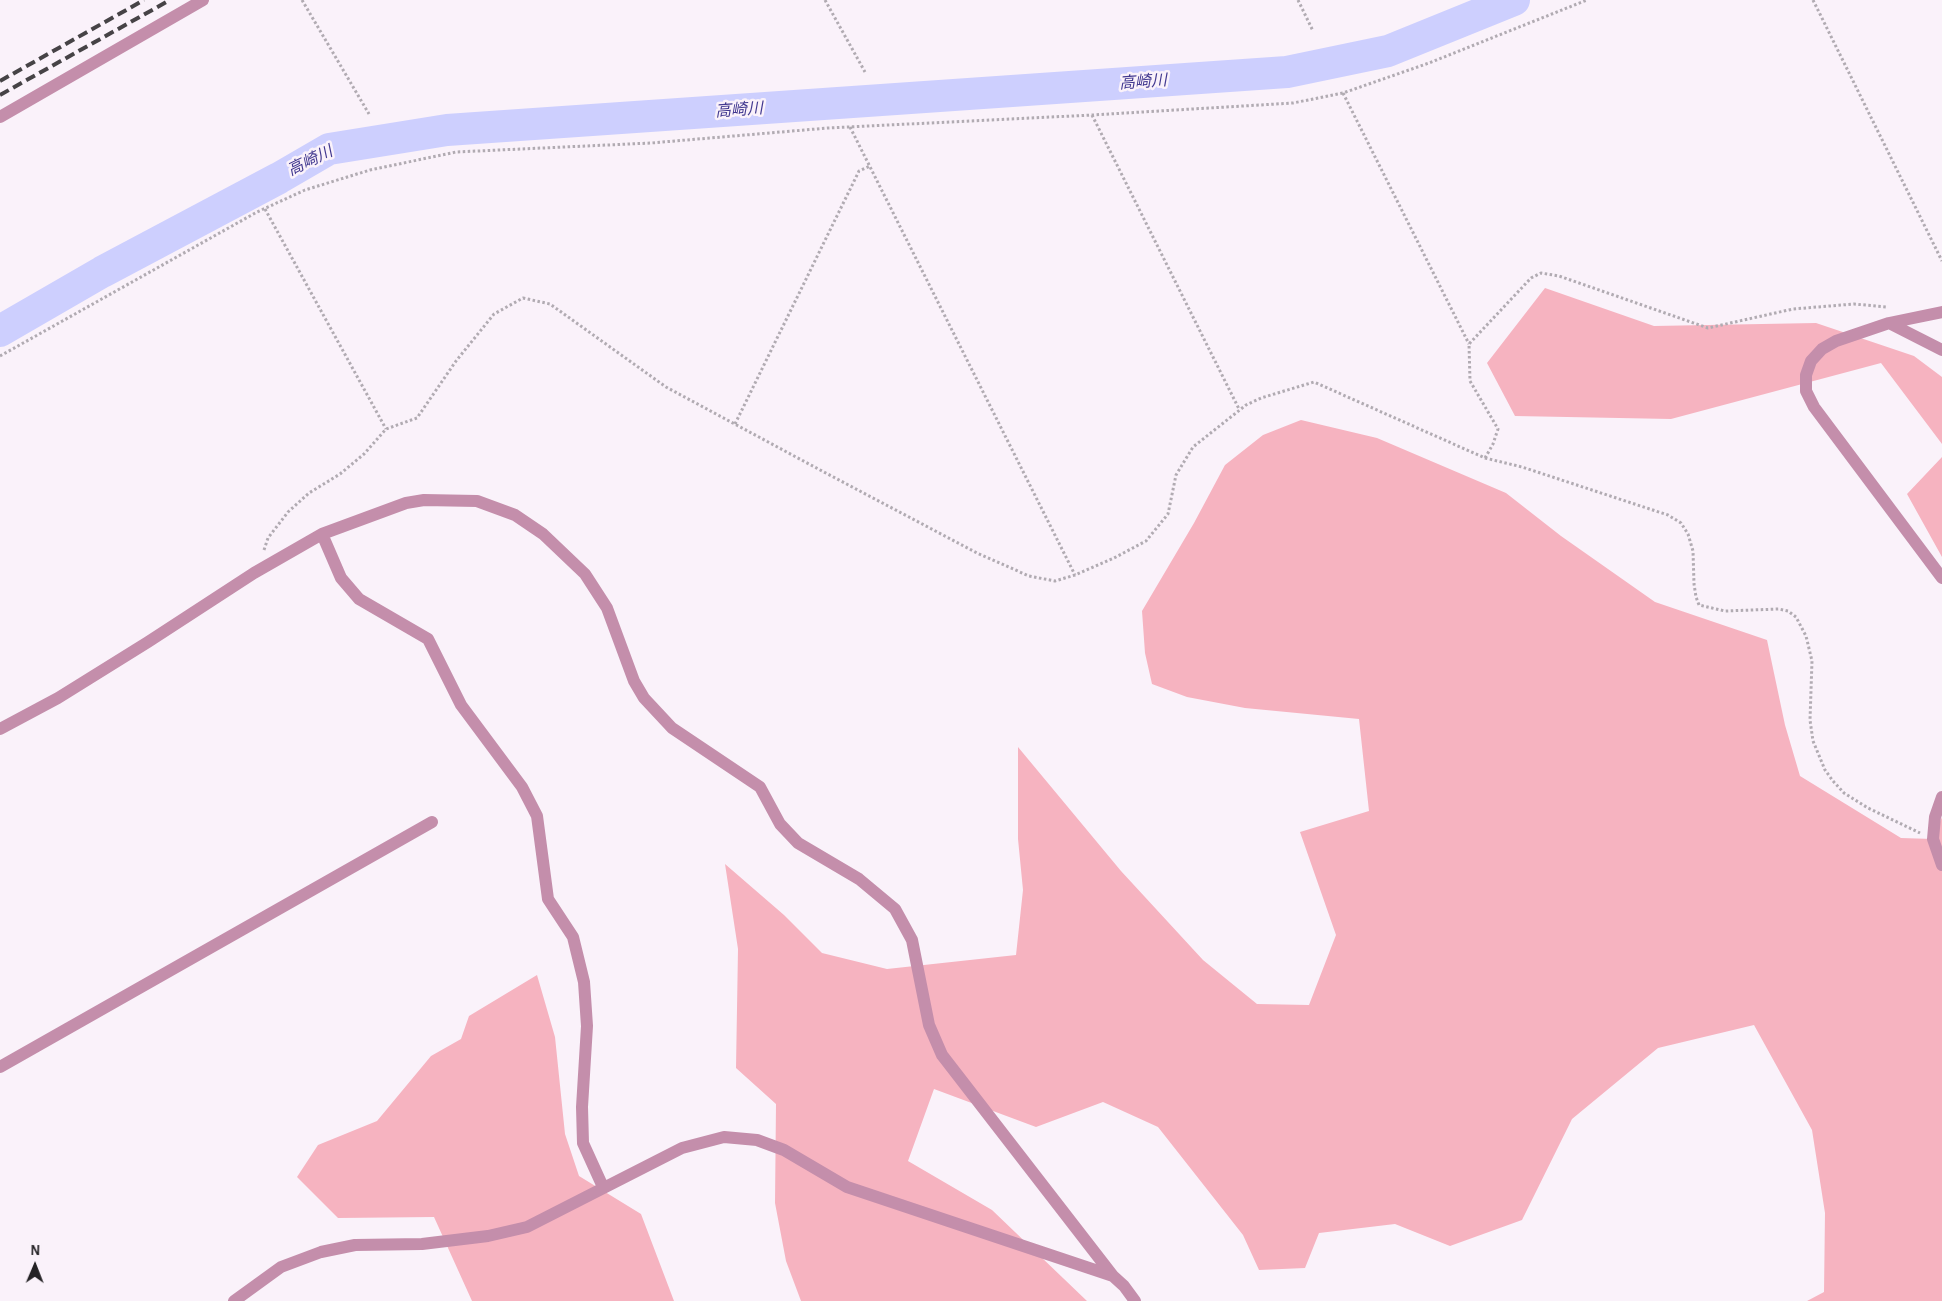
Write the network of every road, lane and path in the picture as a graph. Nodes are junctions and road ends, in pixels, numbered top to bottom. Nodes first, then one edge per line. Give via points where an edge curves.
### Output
1 (203, 0) edge
2 (302, 0) edge
3 (825, 0) edge
4 (1298, 0) edge
5 (1587, 0) edge
6 (1812, 0) edge
7 (1313, 31) dead end
8 (865, 72) dead end
9 (1343, 93) junction
10 (369, 114) dead end
11 (1092, 116) junction
12 (0, 117) edge
13 (850, 127) junction
14 (870, 166) junction
15 (265, 209) junction
16 (1942, 261) edge
17 (1893, 308) dead end
18 (1942, 312) edge
19 (1889, 323) junction
20 (1469, 344) junction
21 (1942, 350) edge
22 (0, 356) edge
23 (1239, 410) junction
24 (735, 424) junction
25 (386, 429) junction
26 (1485, 458) junction
27 (322, 534) junction
28 (254, 573) junction
29 (1076, 575) junction
30 (1942, 578) edge
31 (0, 730) edge
32 (1942, 797) edge
33 (432, 822) dead end
34 (1933, 839) junction
35 (1942, 865) edge
36 (0, 1067) edge
37 (603, 1187) junction
38 (1113, 1276) junction
39 (234, 1301) edge
40 (1135, 1301) edge

1 - 12 street
2 - 10 path
3 - 8 path
4 - 7 path
5 - 9 path via 1429,64
6 - 16 path
9 - 11 path via 1293,103
9 - 20 path
11 - 13 path
11 - 23 path
13 - 14 path
13 - 15 path via 642,143 456,152 370,170 305,190
14 - 24 path via 859,171
14 - 29 path
15 - 22 path
15 - 25 path
17 - 20 path via 1854,304 1793,309 1708,328 1559,276 1540,273 1531,278
18 - 19 street
19 - 21 street
19 - 30 street via 1822,349 1811,361 1806,375 1806,392
20 - 26 path via 1470,381 1498,429
23 - 26 path via 1261,398 1314,382
23 - 29 path via 1193,447 1176,475 1168,514 1146,541
24 - 25 path via 666,388 550,304 523,298 494,314 456,361 417,418
24 - 29 path via 977,553 1029,576 1055,581
25 - 28 path via 364,454 288,512 268,538
26 - 34 path via 1668,515 1681,523 1693,550 1694,584 1699,605 1725,611 1779,609 1796,617 1806,636 1812,661 1810,720 1813,741 1825,770 1844,793
27 - 28 street
27 - 37 street via 341,578 359,599 428,639 460,705 522,786 537,816 548,899 573,937 584,982 583,1143
27 - 38 street via 406,503 424,500 477,501 515,515 544,534 585,574 606,608 634,681 644,698 672,728 760,787 780,824 798,843 859,879 895,909 912,940 929,1024 942,1055
28 - 31 street via 66,693
32 - 34 street
33 - 36 street
34 - 35 street
37 - 38 street via 682,1148 724,1137 757,1140 784,1150 847,1187
37 - 39 street via 527,1226 488,1236 422,1244 354,1245 321,1252 282,1267
38 - 40 street

